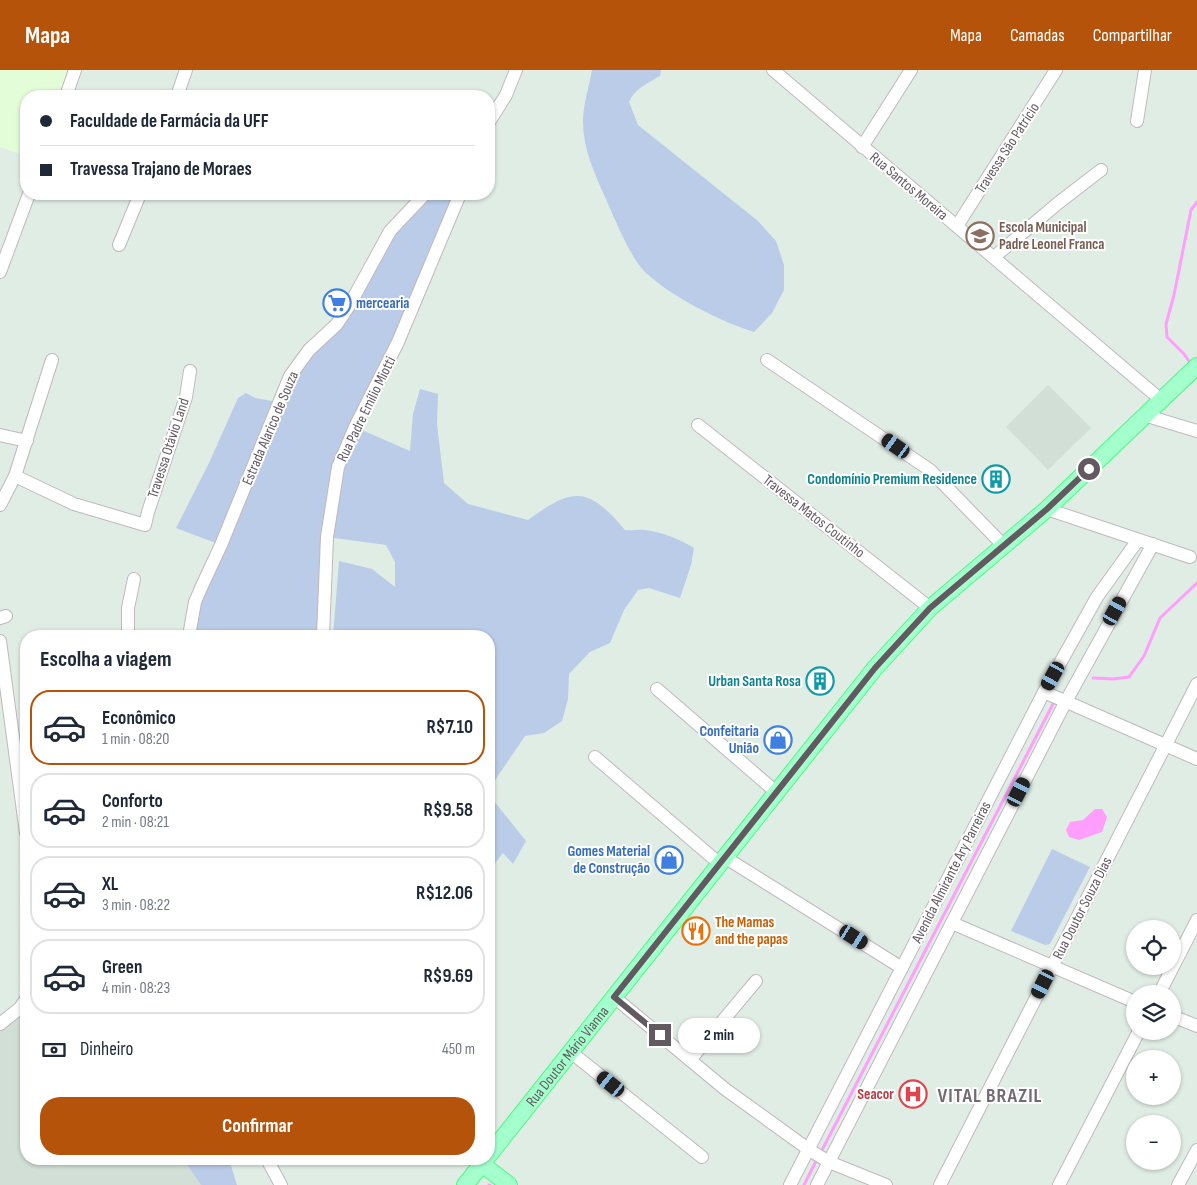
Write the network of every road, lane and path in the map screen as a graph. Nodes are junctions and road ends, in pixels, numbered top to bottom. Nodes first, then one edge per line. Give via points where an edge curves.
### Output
1 (75, 70) edge
2 (186, 70) edge
3 (516, 70) edge
4 (773, 70) edge
5 (910, 70) edge
6 (1056, 70) edge
7 (1145, 70) edge
8 (68, 90) edge
9 (179, 90) edge
10 (495, 112) edge
11 (1137, 120) dead end
12 (862, 147) junction
13 (1102, 170) dead end
14 (27, 200) edge
15 (138, 200) edge
16 (419, 200) edge
17 (457, 200) edge
18 (957, 226) junction
19 (119, 245) dead end
20 (994, 257) junction
21 (0, 272) edge
22 (52, 360) dead end
23 (767, 360) dead end
24 (1197, 366) edge
25 (190, 371) dead end
26 (1160, 400) junction
27 (1144, 415) junction
28 (698, 425) dead end
29 (1197, 431) edge
30 (0, 435) edge
31 (27, 441) junction
32 (15, 476) junction
33 (0, 505) edge
34 (1047, 509) junction
35 (1138, 540) junction
36 (1153, 544) junction
37 (1003, 545) junction
38 (1190, 557) dead end
39 (134, 580) dead end
40 (930, 608) junction
41 (128, 630) edge
42 (191, 630) edge
43 (323, 630) edge
44 (0, 641) edge
45 (1197, 684) edge
46 (657, 689) dead end
47 (1044, 692) junction
48 (1065, 704) junction
49 (5, 722) edge
50 (1166, 745) junction
51 (595, 757) dead end
52 (1197, 758) edge
53 (776, 792) junction
54 (20, 801) edge
55 (723, 861) junction
56 (1197, 920) edge
57 (952, 923) junction
58 (1052, 966) junction
59 (902, 968) junction
60 (756, 982) dead end
61 (1163, 985) edge
62 (614, 997) junction
63 (1126, 998) edge
64 (20, 1008) edge
65 (1181, 1020) edge
66 (0, 1024) edge
67 (1197, 1026) edge
68 (1134, 1040) edge
69 (572, 1053) junction
70 (690, 1060) junction
71 (495, 1149) edge
72 (1197, 1150) edge
73 (818, 1156) junction
74 (702, 1157) dead end
75 (270, 1165) edge
76 (482, 1165) edge
77 (491, 1165) edge
78 (466, 1184) edge
79 (281, 1185) edge
80 (510, 1185) edge
81 (790, 1185) edge
82 (817, 1185) edge
83 (886, 1185) edge
84 (940, 1185) edge
85 (1059, 1185) edge
86 (1178, 1185) edge

1 - 8 street
2 - 9 street
3 - 10 street
4 - 12 street, Rua Santos Moreira
5 - 12 street
6 - 18 street, Travessa São Patrício
7 - 11 street
12 - 18 street, Rua Santos Moreira
13 - 20 street
14 - 21 street
15 - 19 street
16 - 42 street, Estrada Alarico de Souza via 390,231 337,324 308,350 290,376 198,595
17 - 43 street, Rua Padre Emílio Miotti via 398,342 338,466 327,537
18 - 20 street, Rua Santos Moreira
20 - 26 street, Rua Santos Moreira
22 - 31 street
23 - 37 street via 930,470
24 - 26 main road, Rua Doutor Mário Vianna
25 - 32 street, Travessa Otávio Land via 186,397 145,525 74,504
26 - 27 main road, Rua Doutor Mário Vianna
27 - 29 street
27 - 34 main road, Rua Doutor Mário Vianna
28 - 40 street, Travessa Matos Coutinho
30 - 31 street
31 - 32 street
32 - 33 street
34 - 35 street
34 - 37 main road, Rua Doutor Mário Vianna
35 - 36 street
35 - 47 street, Avenida Almirante Ary Parreiras via 1097,597
36 - 38 street
36 - 48 street, Avenida Almirante Ary Parreiras
37 - 40 main road, Rua Doutor Mário Vianna
39 - 41 street via 128,608
40 - 53 main road, Rua Doutor Mário Vianna via 875,668
44 - 49 street
45 - 50 street, Rua Doutor Souza Dias
46 - 53 street
47 - 48 street
47 - 59 street, Avenida Almirante Ary Parreiras
48 - 50 street
48 - 57 street, Avenida Almirante Ary Parreiras
49 - 54 street
50 - 52 street
50 - 58 street, Rua Doutor Souza Dias
51 - 55 street
53 - 55 main road, Rua Doutor Mário Vianna
55 - 59 street
55 - 62 main road, Rua Doutor Mário Vianna
56 - 61 street
57 - 58 street
57 - 73 street, Avenida Almirante Ary Parreiras
58 - 63 street
58 - 84 street, Rua Doutor Souza Dias
59 - 73 street, Avenida Almirante Ary Parreiras
60 - 70 street
62 - 69 main road, Rua Doutor Mário Vianna
62 - 70 street
64 - 66 street
65 - 67 street
68 - 85 street
69 - 71 main road, Rua Doutor Mário Vianna
69 - 74 street
70 - 73 street
72 - 86 street
73 - 81 street, Avenida Almirante Ary Parreiras
73 - 82 street, Avenida Almirante Ary Parreiras
73 - 83 street
75 - 79 street
76 - 78 main road, Rua Doutor Mário Vianna
77 - 80 main road

